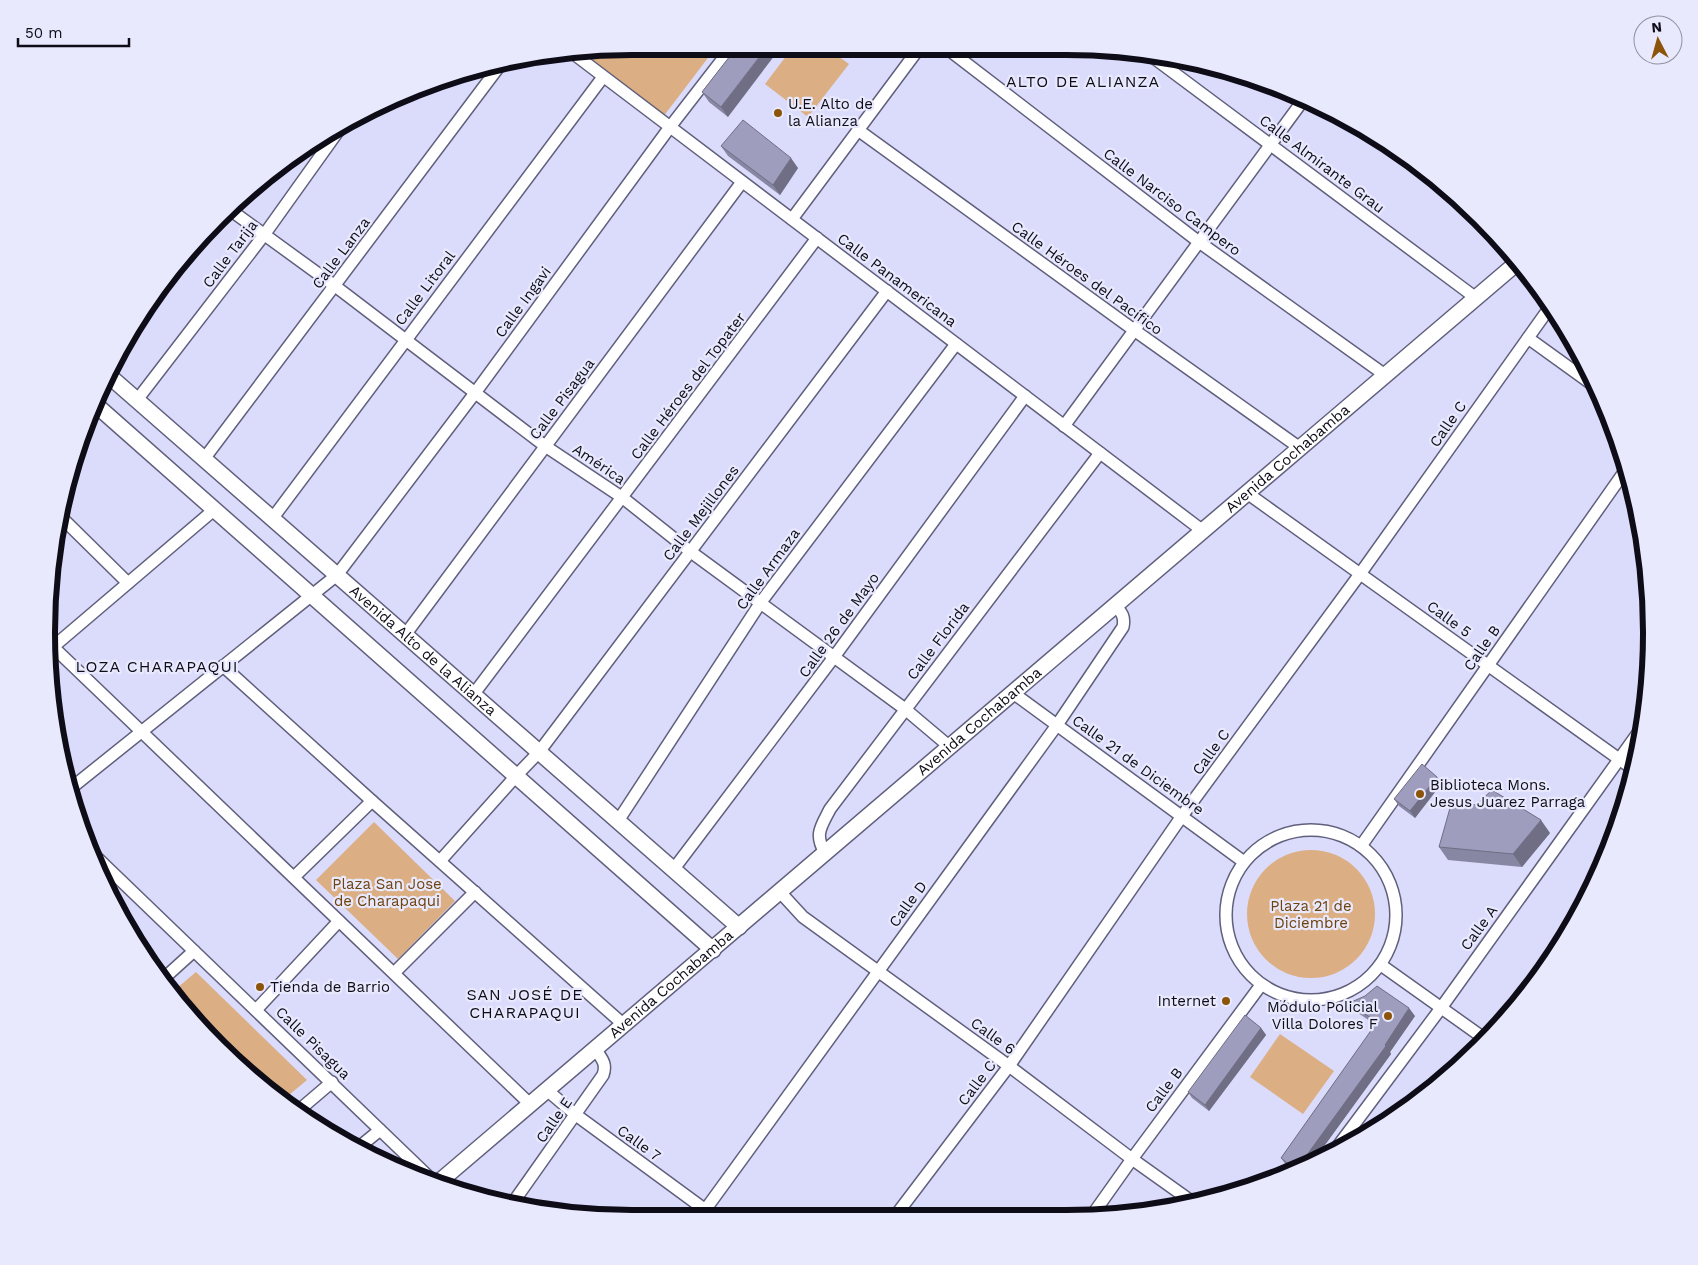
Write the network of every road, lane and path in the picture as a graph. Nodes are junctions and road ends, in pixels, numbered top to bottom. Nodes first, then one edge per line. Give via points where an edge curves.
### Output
1 (725, 55) edge
2 (914, 55) edge
3 (955, 55) edge
4 (579, 58) edge
5 (1161, 63) edge
6 (495, 72) edge
7 (603, 77) junction
8 (1300, 105) edge
9 (670, 127) junction
10 (858, 130) junction
11 (332, 139) edge
12 (1271, 145) junction
13 (742, 182) junction
14 (235, 214) edge
15 (792, 219) junction
16 (264, 235) junction
17 (817, 238) junction
18 (1199, 242) junction
19 (1512, 267) edge
20 (335, 286) junction
21 (887, 291) junction
22 (1476, 298) junction
23 (1546, 312) edge
24 (1134, 330) junction
25 (1528, 338) junction
26 (405, 339) junction
27 (956, 344) junction
28 (1385, 375) junction
29 (1583, 378) edge
30 (113, 380) edge
31 (475, 392) junction
32 (1025, 396) junction
33 (137, 400) junction
34 (101, 408) edge
35 (1064, 426) junction
36 (546, 446) junction
37 (1300, 448) junction
38 (1100, 453) junction
39 (204, 460) junction
40 (1621, 476) edge
41 (1247, 493) junction
42 (623, 498) junction
43 (215, 510) junction
44 (272, 519) junction
45 (66, 522) edge
46 (1203, 531) junction
47 (691, 552) junction
48 (1360, 574) junction
49 (337, 575) junction
50 (128, 583) junction
51 (312, 595) junction
52 (761, 602) junction
53 (1116, 606) junction
54 (405, 635) junction
55 (55, 642) edge
56 (55, 649) edge
57 (834, 657) junction
58 (1488, 665) junction
59 (224, 666) junction
60 (1013, 693) junction
61 (473, 695) junction
62 (905, 710) junction
63 (1057, 725) junction
64 (141, 731) junction
65 (1633, 740) edge
66 (950, 747) junction
67 (539, 752) junction
68 (1619, 759) junction
69 (1627, 765) edge
70 (516, 776) junction
71 (76, 784) edge
72 (372, 801) junction
73 (1182, 816) junction
74 (618, 821) junction
75 (1361, 846) junction
76 (825, 854) junction
77 (440, 861) junction
78 (1244, 862) junction
79 (104, 865) edge
80 (673, 870) junction
81 (294, 878) junction
82 (475, 892) junction
83 (780, 892) junction
84 (339, 921) junction
85 (739, 927) junction
86 (712, 950) junction
87 (194, 951) junction
88 (1381, 965) junction
89 (878, 972) junction
90 (394, 973) junction
91 (168, 975) edge
92 (1262, 985) junction
93 (1440, 1008) junction
94 (256, 1010) junction
95 (624, 1025) junction
96 (1479, 1035) edge
97 (596, 1050) junction
98 (1009, 1066) junction
99 (332, 1082) junction
100 (548, 1091) junction
101 (531, 1105) junction
102 (303, 1107) edge
103 (576, 1115) junction
104 (380, 1130) junction
105 (1344, 1138) edge
106 (364, 1143) edge
107 (1132, 1159) junction
108 (421, 1169) edge
109 (444, 1178) edge
110 (1186, 1197) edge
111 (516, 1198) edge
112 (1096, 1209) edge
113 (702, 1210) edge
114 (710, 1210) edge
115 (900, 1210) edge

1 - 9 street, Calle Ingavi
2 - 10 street
3 - 18 street, Calle Narciso Campero
4 - 7 street, Calle Panamericana
5 - 12 street, Calle Almirante Grau
6 - 20 street, Calle Lanza
7 - 9 street, Calle Panamericana
7 - 26 street, Calle Litoral
8 - 12 street
9 - 13 street, Calle Panamericana
9 - 31 street, Calle Ingavi
10 - 15 street
10 - 24 street, Calle Héroes del Pacífico
11 - 16 street, Calle Tarija
12 - 18 street
12 - 22 street, Calle Almirante Grau
13 - 15 street, Calle Panamericana
13 - 36 street, Calle Pisagua
14 - 16 street, América
15 - 17 street, Calle Panamericana
16 - 20 street, América
16 - 33 street, Calle Tarija
17 - 21 street, Calle Panamericana
17 - 42 street, Calle Héroes del Topater
18 - 24 street
18 - 28 street, Calle Narciso Campero
19 - 22 street, Avenida Cochabamba
20 - 26 street, América
20 - 39 street, Calle Lanza
21 - 27 street, Calle Panamericana
21 - 47 street, Calle Mejillones
22 - 28 street, Avenida Cochabamba
23 - 25 street, Calle C
24 - 35 street
24 - 37 street, Calle Héroes del Pacífico
25 - 29 street
25 - 48 street, Calle C
26 - 31 street, América
26 - 44 street, Calle Litoral
27 - 32 street, Calle Panamericana
27 - 52 street, Calle Armaza
28 - 37 street, Avenida Cochabamba
30 - 33 street, Avenida Alto de la Alianza
31 - 36 street, América
31 - 49 street, Calle Ingavi
32 - 35 street, Calle Panamericana
32 - 57 street, Calle 26 de Mayo
33 - 39 street, Avenida Alto de la Alianza
34 - 43 street
35 - 38 street, Calle Panamericana
36 - 42 street, América
36 - 54 street, Calle Pisagua
37 - 41 street, Avenida Cochabamba
38 - 46 street, Calle Panamericana
38 - 62 street, Calle Florida
39 - 44 street, Avenida Alto de la Alianza
40 - 58 street, Calle B
41 - 46 street, Avenida Cochabamba
41 - 48 street, Calle 5
42 - 47 street, América
42 - 61 street, Calle Héroes del Topater
43 - 50 street
43 - 51 street
44 - 49 street, Avenida Alto de la Alianza
45 - 50 street
46 - 53 street, Avenida Cochabamba
47 - 52 street, América
47 - 67 street, Calle Mejillones
48 - 58 street, Calle 5
48 - 73 street, Calle C
49 - 51 street, Calle Ingavi
49 - 54 street, Avenida Alto de la Alianza
50 - 55 street
51 - 59 street, Calle Ingavi
51 - 70 street
52 - 57 street, América
52 - 74 street, Calle Armaza
53 - 60 street, Avenida Cochabamba
53 - 63 street, Calle D via 1125,619 1123,627
54 - 61 street, Avenida Alto de la Alianza
56 - 64 street
57 - 62 street, América
57 - 80 street, Calle 26 de Mayo
58 - 68 street, Calle 5
58 - 75 street, Calle B
59 - 64 street, Calle Ingavi
59 - 72 street
60 - 63 street, Calle 21 de Diciembre
60 - 66 street, Avenida Cochabamba
61 - 67 street, Avenida Alto de la Alianza
62 - 66 street, América
62 - 76 street, Calle Florida via 830,809 818,835
63 - 73 street, Calle 21 de Diciembre
63 - 89 street, Calle D
64 - 71 street, Calle Ingavi
64 - 81 street
65 - 68 street, Calle A
66 - 76 street, Avenida Cochabamba
67 - 70 street, Calle Mejillones
67 - 74 street, Avenida Alto de la Alianza
68 - 69 street, Calle 5
68 - 93 street, Calle A
70 - 77 street, Calle Mejillones
70 - 86 street
72 - 77 street
72 - 81 street
73 - 78 street, Calle 21 de Diciembre
73 - 98 street, Calle C
74 - 80 street, Avenida Alto de la Alianza
75 - 78 street via 1335,833 1307,830 1278,836
75 - 88 street via 1384,870 1396,901 1395,934
76 - 83 street, Avenida Cochabamba
77 - 82 street
78 - 92 street via 1230,889 1226,920 1228,935 1240,963
79 - 87 street, Calle Pisagua
80 - 85 street, Avenida Alto de la Alianza
81 - 84 street
82 - 90 street
82 - 95 street
83 - 85 street, Avenida Cochabamba
83 - 89 street, Calle 6 via 803,917
84 - 90 street
84 - 94 street
85 - 86 street, Avenida Cochabamba
86 - 95 street, Avenida Cochabamba
87 - 91 street
87 - 94 street, Calle Pisagua
88 - 92 street via 1360,986 1333,998 1288,998
88 - 93 street
89 - 98 street, Calle 6
89 - 114 street, Calle D
90 - 101 street
92 - 107 street, Calle B
93 - 96 street
93 - 105 street, Calle A
94 - 99 street, Calle Pisagua
95 - 97 street, Avenida Cochabamba
97 - 100 street, Avenida Cochabamba
97 - 103 street, Calle E via 604,1061 603,1075
98 - 107 street, Calle 6
98 - 115 street, Calle C
99 - 102 street
99 - 104 street, Calle Pisagua
100 - 101 street, Avenida Cochabamba
100 - 103 street, Calle 7
101 - 109 street, Avenida Cochabamba
103 - 111 street, Calle E
103 - 113 street, Calle 7
104 - 106 street
104 - 108 street, Calle Pisagua
107 - 110 street, Calle 6
107 - 112 street, Calle B

